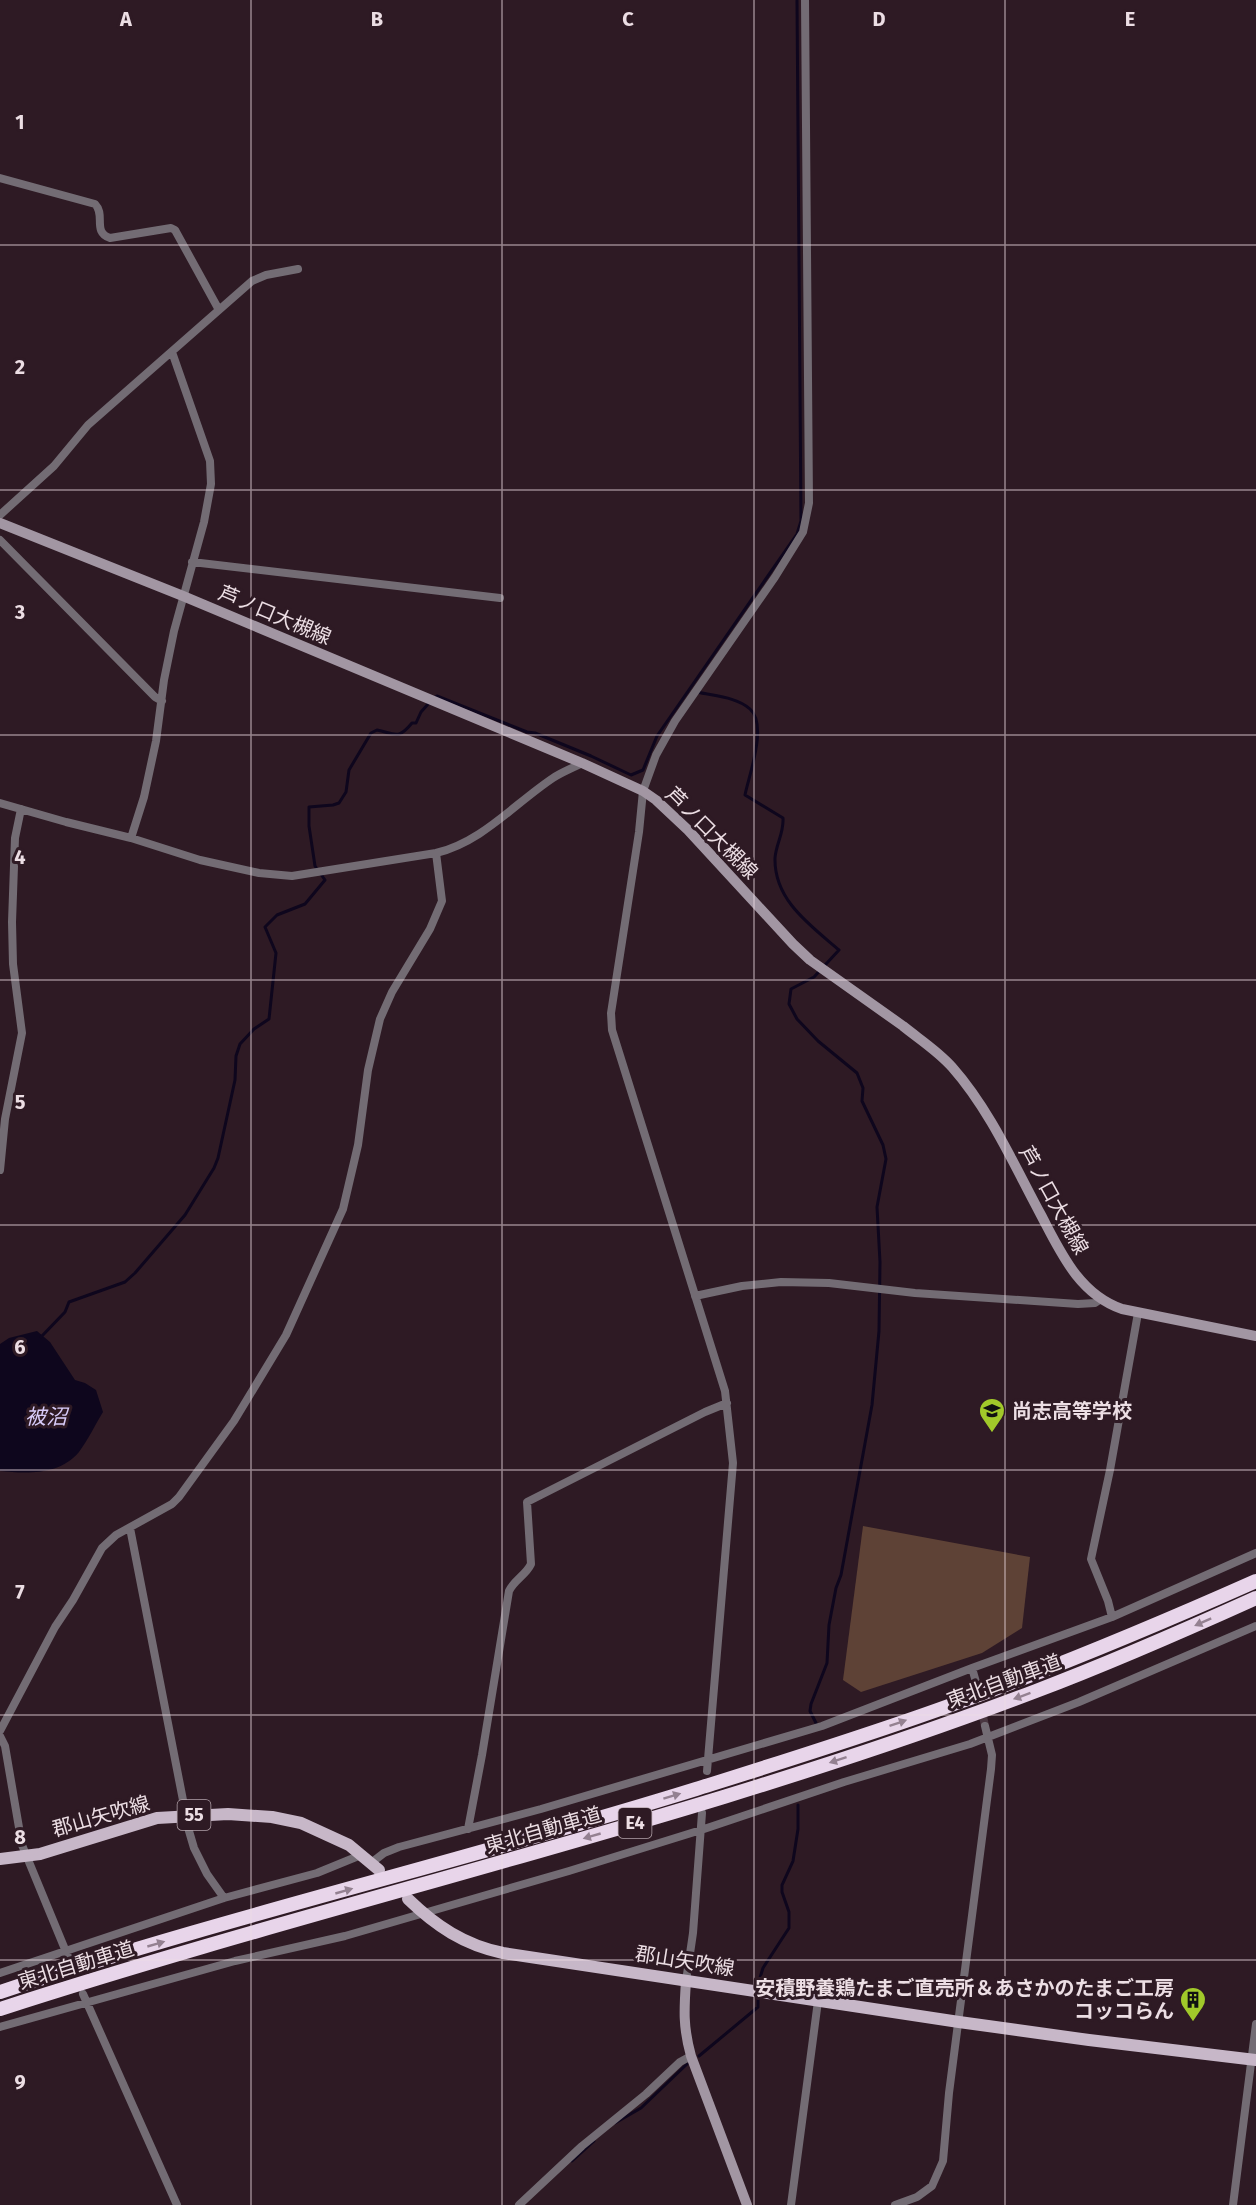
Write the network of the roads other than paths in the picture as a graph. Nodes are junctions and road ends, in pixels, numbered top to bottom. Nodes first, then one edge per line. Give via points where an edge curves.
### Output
1 (805, 0) edge
2 (0, 178) edge
3 (298, 268) dead end
4 (219, 310) junction
5 (172, 352) junction
6 (0, 515) edge
7 (0, 523) edge
8 (0, 540) edge
9 (192, 562) junction
10 (183, 596) junction
11 (500, 598) dead end
12 (162, 701) junction
13 (582, 763) junction
14 (643, 791) junction
15 (0, 803) edge
16 (21, 809) junction
17 (131, 838) junction
18 (436, 853) junction
19 (0, 1170) edge
20 (695, 1296) junction
21 (1101, 1299) junction
22 (1138, 1312) junction
23 (1256, 1336) edge
24 (727, 1403) junction
25 (130, 1528) junction
26 (1256, 1553) edge
27 (1256, 1581) edge
28 (1256, 1598) edge
29 (1112, 1617) junction
30 (1256, 1626) edge
31 (972, 1668) junction
32 (976, 1682) tunnel mouth
33 (985, 1726) tunnel mouth
34 (0, 1731) edge
35 (0, 1736) edge
36 (987, 1737) junction
37 (707, 1759) junction
38 (707, 1771) dead end
39 (702, 1813) dead end
40 (187, 1815) junction
41 (468, 1829) junction
42 (701, 1830) junction
43 (361, 1855) junction
44 (27, 1857) junction
45 (0, 1859) edge
46 (375, 1867) joint
47 (224, 1898) junction
48 (408, 1899) dead end
49 (423, 1914) junction
50 (66, 1950) junction
51 (69, 1959) dead end
52 (0, 1973) edge
53 (686, 1981) junction
54 (0, 1992) edge
55 (83, 1994) dead end
56 (818, 2001) junction
57 (88, 2004) junction
58 (0, 2009) edge
59 (959, 2022) junction
60 (1256, 2024) edge
61 (0, 2028) edge
62 (691, 2056) junction
63 (1254, 2059) edge
64 (177, 2205) edge
65 (519, 2205) edge
66 (747, 2205) edge
67 (791, 2205) edge
68 (895, 2205) edge
69 (1233, 2205) edge

1 - 14 street via 808,517 775,577 659,746
2 - 4 street via 95,204 99,210 99,230 110,238 175,230
3 - 4 street via 255,279
4 - 5 street
5 - 6 street via 88,425 54,466
5 - 9 street via 212,472 210,497
7 - 10 main road, 芦ノ口大槻線
8 - 12 street
9 - 10 street
9 - 11 street
10 - 12 street
10 - 13 main road, 芦ノ口大槻線
12 - 17 street via 144,797
13 - 14 main road, 芦ノ口大槻線
13 - 18 street via 555,777 476,837
14 - 20 street via 612,1003 612,1030
14 - 21 main road, 芦ノ口大槻線 via 688,830 810,960 951,1065 993,1125 1066,1261 1084,1286
15 - 16 street
16 - 17 street
16 - 19 street via 15,845 12,922 22,1033 5,1119
17 - 18 street via 200,860 292,876
18 - 25 street via 442,902 380,1019 343,1209 328,1244 286,1335 190,1485 172,1504
20 - 21 street via 742,1286 808,1282 1067,1304 1093,1304
20 - 24 street
21 - 22 main road, 芦ノ口大槻線
22 - 23 main road, 芦ノ口大槻線
22 - 29 street via 1091,1559
24 - 37 street via 733,1463
24 - 41 street via 527,1502 531,1564 509,1591
25 - 34 street via 102,1548
25 - 40 street
26 - 29 street
54 -> 27 highway, 東北自動車道 / E4 via 694,1790 875,1731 1081,1656
28 -> 58 highway, 東北自動車道 / E4 via 1035,1691 812,1769
29 - 31 street
30 - 36 street
31 - 32 street
31 - 37 street via 822,1726
33 - 36 street
35 - 44 street
36 - 42 street
36 - 59 street via 992,1769
37 - 38 street
37 - 41 street
39 - 42 street
40 - 43 main road, 郡山矢吹線 / 55 via 228,1814 287,1820 334,1837
40 - 44 main road, 郡山矢吹線 / 55 via 157,1818
40 - 47 street via 194,1848
41 - 46 street via 384,1853
42 - 49 street
42 - 53 street
43 - 46 main road, 郡山矢吹線 / 55
43 - 47 street via 316,1873
44 - 45 main road, 郡山矢吹線 / 55
44 - 50 street
47 - 50 street
48 - 49 main road, 郡山矢吹線
49 - 53 main road, 郡山矢吹線 via 453,1935 491,1950
49 - 57 street via 235,1961
50 - 51 street
50 - 52 street
53 - 56 main road, 郡山矢吹線
53 - 62 main road via 683,2016
55 - 57 street
56 - 59 main road, 郡山矢吹線
56 - 67 street
57 - 61 street
57 - 64 street
59 - 63 main road, 郡山矢吹線
59 - 68 street via 941,2169 924,2193
60 - 63 street
62 - 65 street via 582,2146
62 - 66 main road
63 - 69 street

